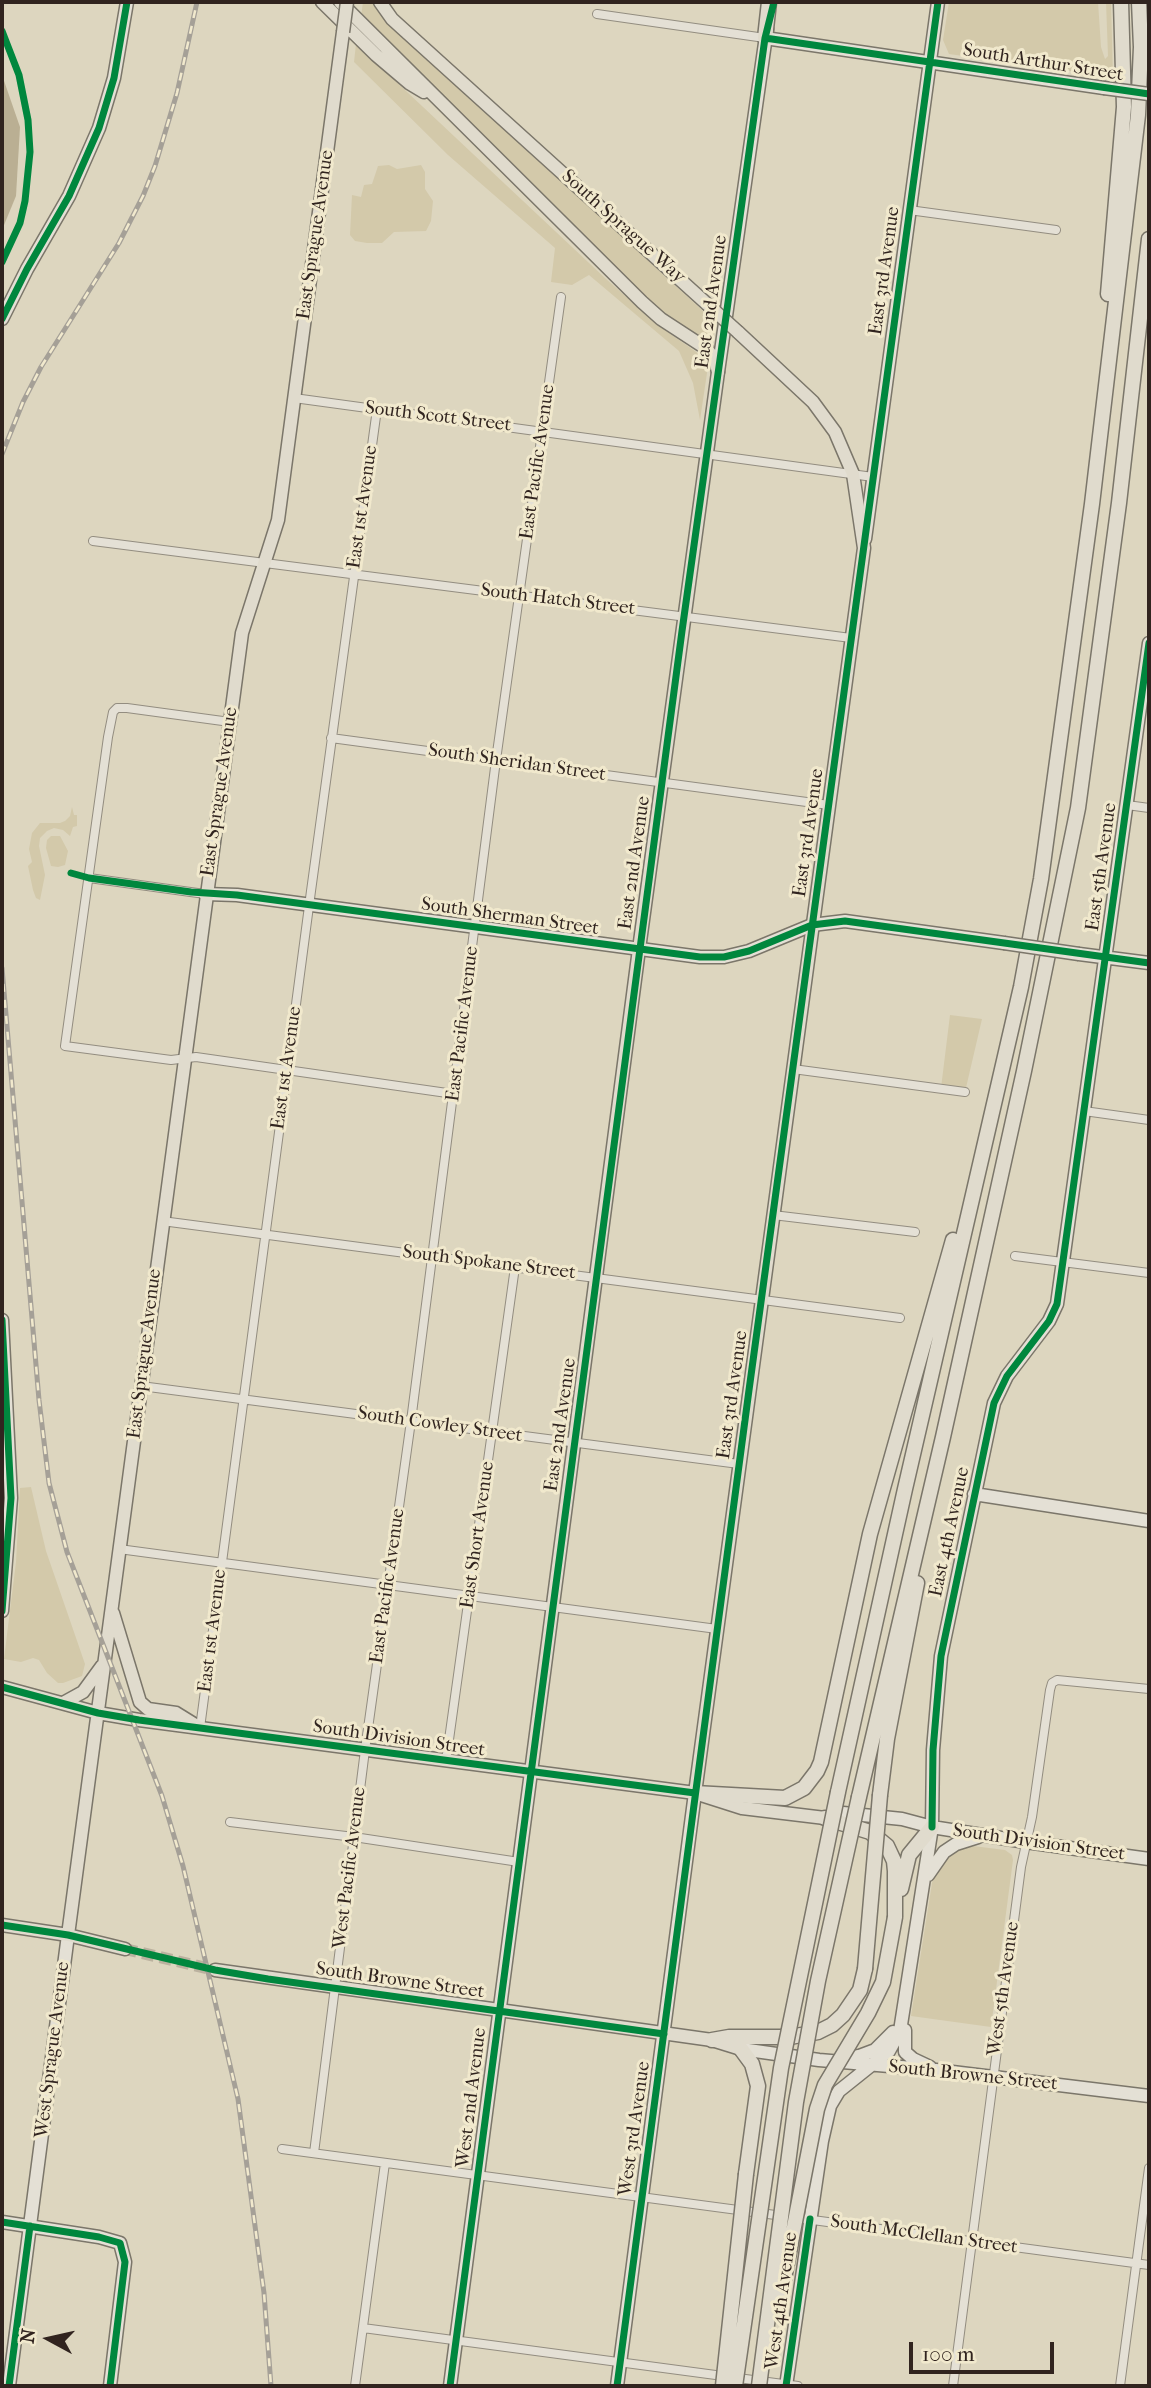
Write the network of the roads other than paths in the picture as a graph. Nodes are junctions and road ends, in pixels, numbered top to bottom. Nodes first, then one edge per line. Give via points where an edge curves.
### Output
1 (127, 2) edge
2 (322, 2) edge
3 (340, 2) edge
4 (347, 2) edge
5 (380, 2) edge
6 (769, 2) edge
7 (775, 2) edge
8 (938, 2) edge
9 (1121, 2) edge
10 (1139, 2) edge
11 (597, 14) dead end
12 (765, 38) junction
13 (929, 61) junction
14 (1149, 94) edge
15 (442, 103) junction
16 (909, 210) junction
17 (1056, 230) dead end
18 (1149, 239) edge
19 (561, 297) dead end
20 (1149, 315) edge
21 (2, 319) edge
22 (718, 372) junction
23 (294, 398) junction
24 (377, 409) junction
25 (542, 430) junction
26 (707, 454) junction
27 (853, 474) junction
28 (873, 477) junction
29 (1119, 503) junction
30 (1092, 504) junction
31 (93, 541) dead end
32 (864, 548) junction
33 (265, 562) junction
34 (353, 574) junction
35 (520, 595) junction
36 (684, 617) junction
37 (851, 638) junction
38 (1149, 643) edge
39 (1147, 684) edge
40 (230, 722) junction
41 (331, 738) junction
42 (496, 760) junction
43 (662, 782) junction
44 (829, 804) junction
45 (1127, 805) junction
46 (1149, 808) edge
47 (89, 878) junction
48 (205, 894) junction
49 (309, 906) junction
50 (812, 925) junction
51 (475, 927) junction
52 (639, 949) junction
53 (1105, 957) junction
54 (1149, 963) edge
55 (183, 1059) junction
56 (1003, 1067) junction
57 (793, 1069) junction
58 (287, 1070) junction
59 (965, 1092) dead end
60 (454, 1094) junction
61 (1084, 1111) junction
62 (1149, 1121) edge
63 (773, 1215) junction
64 (162, 1220) junction
65 (915, 1233) dead end
66 (265, 1234) junction
67 (431, 1256) junction
68 (1015, 1256) dead end
69 (1063, 1263) junction
70 (515, 1267) junction
71 (1149, 1273) edge
72 (597, 1278) junction
73 (762, 1300) junction
74 (900, 1318) dead end
75 (2, 1320) edge
76 (141, 1386) junction
77 (244, 1398) junction
78 (411, 1421) junction
79 (492, 1432) junction
80 (943, 1437) junction
81 (575, 1443) junction
82 (740, 1464) junction
83 (7, 1466) edge
84 (974, 1494) junction
85 (1149, 1521) edge
86 (119, 1549) junction
87 (222, 1563) junction
88 (388, 1586) junction
89 (470, 1597) junction
90 (111, 1606) junction
91 (553, 1607) junction
92 (2, 1611) edge
93 (717, 1629) junction
94 (105, 1660) junction
95 (2, 1687) edge
96 (1149, 1689) edge
97 (63, 1703) junction
98 (98, 1713) junction
99 (201, 1728) junction
100 (365, 1750) junction
101 (446, 1761) junction
102 (531, 1772) junction
103 (695, 1793) junction
104 (825, 1818) junction
105 (230, 1822) dead end
106 (932, 1827) junction
107 (985, 1835) junction
108 (354, 1837) junction
109 (1026, 1842) junction
110 (1149, 1859) edge
111 (519, 1862) junction
112 (926, 1878) junction
113 (895, 1917) junction
114 (2, 1925) edge
115 (68, 1935) junction
116 (125, 1949) tunnel mouth
117 (215, 1970) tunnel mouth
118 (335, 1988) junction
119 (905, 2003) junction
120 (499, 2010) junction
121 (664, 2034) junction
122 (712, 2040) junction
123 (741, 2049) junction
124 (818, 2060) junction
125 (873, 2065) junction
126 (936, 2070) junction
127 (993, 2077) junction
128 (1149, 2096) edge
129 (282, 2149) dead end
130 (314, 2153) junction
131 (385, 2163) junction
132 (1149, 2168) edge
133 (478, 2175) junction
134 (642, 2197) junction
135 (810, 2219) junction
136 (2, 2222) edge
137 (30, 2226) junction
138 (971, 2241) junction
139 (1137, 2263) junction
140 (1149, 2265) edge
141 (363, 2328) junction
142 (456, 2340) junction
143 (621, 2361) junction
144 (9, 2386) edge
145 (110, 2386) edge
146 (355, 2386) edge
147 (450, 2386) edge
148 (617, 2386) edge
149 (723, 2386) edge
150 (735, 2386) edge
151 (762, 2386) edge
152 (790, 2386) edge
153 (953, 2386) edge
154 (1120, 2386) edge

1 - 21 street via 114,78 99,128 69,196
2 - 15 main road via 409,83
3 - 15 main road, South Sprague Way
4 - 23 main road, East Sprague Avenue, bridge
5 - 27 main road, South Sprague Way, bridge via 392,19 813,402 835,432
6 - 12 highway
7 - 12 street, East 2nd Avenue
8 - 13 street, East 3rd Avenue
9 - 30 highway via 1124,107
10 - 30 highway via 1139,116
11 - 12 street, South Arthur Street
12 - 13 street, South Arthur Street
12 - 22 street, East 2nd Avenue
13 - 14 street, South Arthur Street, bridge
13 - 16 street, East 3rd Avenue
15 - 22 main road, South Sprague Way via 651,310 707,349
16 - 17 street
16 - 28 street, East 3rd Avenue
18 - 29 highway
19 - 25 street, East Pacific Avenue
20 - 29 highway
22 - 26 main road, East 2nd Avenue
23 - 24 street, South Scott Street
23 - 33 main road, East Sprague Avenue via 278,520
24 - 25 street, South Scott Street
24 - 34 street, East 1st Avenue
25 - 26 street, South Scott Street
25 - 35 street, East Pacific Avenue
26 - 27 street, South Scott Street
26 - 36 main road, East 2nd Avenue
27 - 28 street, South Scott Street
27 - 32 main road, South Sprague Way
28 - 32 street, East 3rd Avenue
29 - 80 highway via 1078,808
30 - 56 highway via 1041,879
31 - 33 street, South Hatch Street
32 - 37 main road, East 3rd Avenue
33 - 34 street, South Hatch Street
33 - 40 main road, East Sprague Avenue via 242,633
34 - 35 street, South Hatch Street
34 - 41 street, East 1st Avenue
35 - 36 street, South Hatch Street
35 - 42 street, East Pacific Avenue
36 - 37 street, South Hatch Street
36 - 43 main road, East 2nd Avenue
37 - 44 main road, East 3rd Avenue
38 - 39 street, East 5th Avenue
39 - 45 street, East 5th Avenue
40 - 47 street via 117,708 111,718
40 - 48 main road, East Sprague Avenue
41 - 42 street, South Sheridan Street
41 - 49 street, East 1st Avenue
42 - 43 street, South Sheridan Street
42 - 51 street, East Pacific Avenue
43 - 44 street, South Sheridan Street
43 - 52 main road, East 2nd Avenue
44 - 50 main road, East 3rd Avenue
45 - 46 street
45 - 53 street, East 5th Avenue
47 - 48 street, South Sherman Street
47 - 55 street via 65,1046
48 - 49 street, South Sherman Street
48 - 55 main road, East Sprague Avenue
49 - 51 street, South Sherman Street
49 - 58 street, East 1st Avenue
50 - 52 street, South Sherman Street via 724,957
50 - 53 street, South Sherman Street, bridge via 845,921
50 - 57 main road, East 3rd Avenue
51 - 52 street, South Sherman Street
51 - 60 street, East Pacific Avenue
52 - 72 main road, East 2nd Avenue
53 - 54 street, South Sherman Street
53 - 61 street, East 5th Avenue
55 - 58 street
55 - 64 main road, East Sprague Avenue
56 - 103 highway via 870,1534 821,1762 804,1788 785,1798
56 - 150 highway, bridge via 908,1476 781,2068
57 - 59 street
57 - 63 main road, East 3rd Avenue
58 - 60 street
58 - 66 street, East 1st Avenue
60 - 67 street, East Pacific Avenue
61 - 62 street
61 - 69 street, East 5th Avenue
63 - 65 street
63 - 73 main road, East 3rd Avenue
64 - 66 street, South Spokane Street
64 - 76 main road, East Sprague Avenue
66 - 67 street, South Spokane Street
66 - 77 street, East 1st Avenue
67 - 70 street, South Spokane Street
67 - 78 street, East Pacific Avenue
68 - 69 street
69 - 71 street
69 - 84 street, East 4th Avenue via 1057,1304 1049,1321 1007,1376 994,1403
70 - 72 street, South Spokane Street
70 - 79 street, East Short Avenue
72 - 73 street, South Spokane Street
72 - 81 main road, East 2nd Avenue
73 - 74 street, South Spokane Street
73 - 82 main road, East 3rd Avenue
75 - 83 street
76 - 77 street, South Cowley Street
76 - 86 main road, East Sprague Avenue
77 - 78 street, South Cowley Street
77 - 87 street, East 1st Avenue
78 - 79 street, South Cowley Street
78 - 88 street, East Pacific Avenue
79 - 81 street, South Cowley Street
79 - 89 street, East Short Avenue
80 - 122 highway, bridge via 887,1739 860,1990 844,2015 818,2032
80 - 151 highway, bridge via 818,1981 796,2102
81 - 82 street, South Cowley Street
81 - 91 main road, East 2nd Avenue
82 - 93 main road, East 3rd Avenue
83 - 92 street via 11,1508
84 - 85 street
84 - 106 street, East 4th Avenue via 941,1656
86 - 87 street
86 - 90 main road, East Sprague Avenue
87 - 88 street
87 - 99 street, East 1st Avenue
88 - 89 street
88 - 100 street, East Pacific Avenue
89 - 91 street
89 - 101 street, East Short Avenue
90 - 94 main road, East Sprague Avenue
90 - 99 main road via 139,1702 148,1709 176,1713
91 - 93 street
91 - 102 main road, East 2nd Avenue
93 - 103 main road, East 3rd Avenue
94 - 97 main road via 86,1689
94 - 98 main road, East Sprague Avenue
95 - 97 main road, South Division Street
96 - 109 street via 1052,1683
97 - 98 main road, South Division Street
98 - 99 main road, South Division Street
98 - 115 main road, West Sprague Avenue
99 - 100 main road, South Division Street
100 - 101 main road, South Division Street
100 - 108 street, West Pacific Avenue
101 - 102 main road, South Division Street
102 - 103 main road, South Division Street
102 - 111 street, West 2nd Avenue
103 - 104 main road, South Division Street via 742,1808
103 - 121 street, West 3rd Avenue
104 - 106 street, South Division Street via 843,1813
104 - 113 highway via 870,1832 887,1846 895,1871
105 - 108 street
106 - 107 street, South Division Street
106 - 112 street, West 4th Avenue
106 - 113 highway via 909,1855
107 - 109 street, South Division Street
107 - 112 street via 944,1852
108 - 111 street
108 - 118 street, West Pacific Avenue
109 - 110 street, South Division Street
109 - 127 street, West 5th Avenue
111 - 120 street, West 2nd Avenue
112 - 119 street, West 4th Avenue
113 - 151 highway, bridge via 883,1982 825,2085 814,2120
114 - 115 main road
115 - 116 main road
115 - 137 street, West Sprague Avenue
117 - 118 main road, South Browne Street
118 - 120 main road, South Browne Street
118 - 130 street, West Pacific Avenue
119 - 124 street via 892,2033 875,2050
119 - 125 street, West 4th Avenue via 896,2039
119 - 126 street via 905,2052
120 - 121 main road, South Browne Street
120 - 133 street, West 2nd Avenue
121 - 122 main road, South Browne Street
121 - 134 street, West 3rd Avenue
122 - 123 main road, South Browne Street
123 - 124 street, South Browne Street
123 - 149 highway, bridge via 752,2064 758,2086
124 - 125 street, South Browne Street
125 - 126 street, South Browne Street
125 - 135 street, West 4th Avenue via 839,2091 830,2106
126 - 127 street, South Browne Street
127 - 128 street, South Browne Street
127 - 138 street, West 5th Avenue
129 - 130 street, South McClellan Street
130 - 131 street, South McClellan Street
131 - 133 street, South McClellan Street
131 - 141 street
132 - 139 street
133 - 134 street, South McClellan Street
133 - 142 street, West 2nd Avenue
134 - 135 street, South McClellan Street
134 - 143 street, West 3rd Avenue
135 - 138 street, South McClellan Street
135 - 152 street, West 4th Avenue
136 - 137 street
137 - 144 street, West Sprague Avenue
137 - 145 street via 120,2244 125,2262
138 - 139 street, South McClellan Street
138 - 153 street, West 5th Avenue
139 - 140 street, South McClellan Street
139 - 154 street
141 - 142 street
141 - 146 street
142 - 143 street
142 - 147 street, West 2nd Avenue
143 - 148 street, West 3rd Avenue
143 - 152 street

